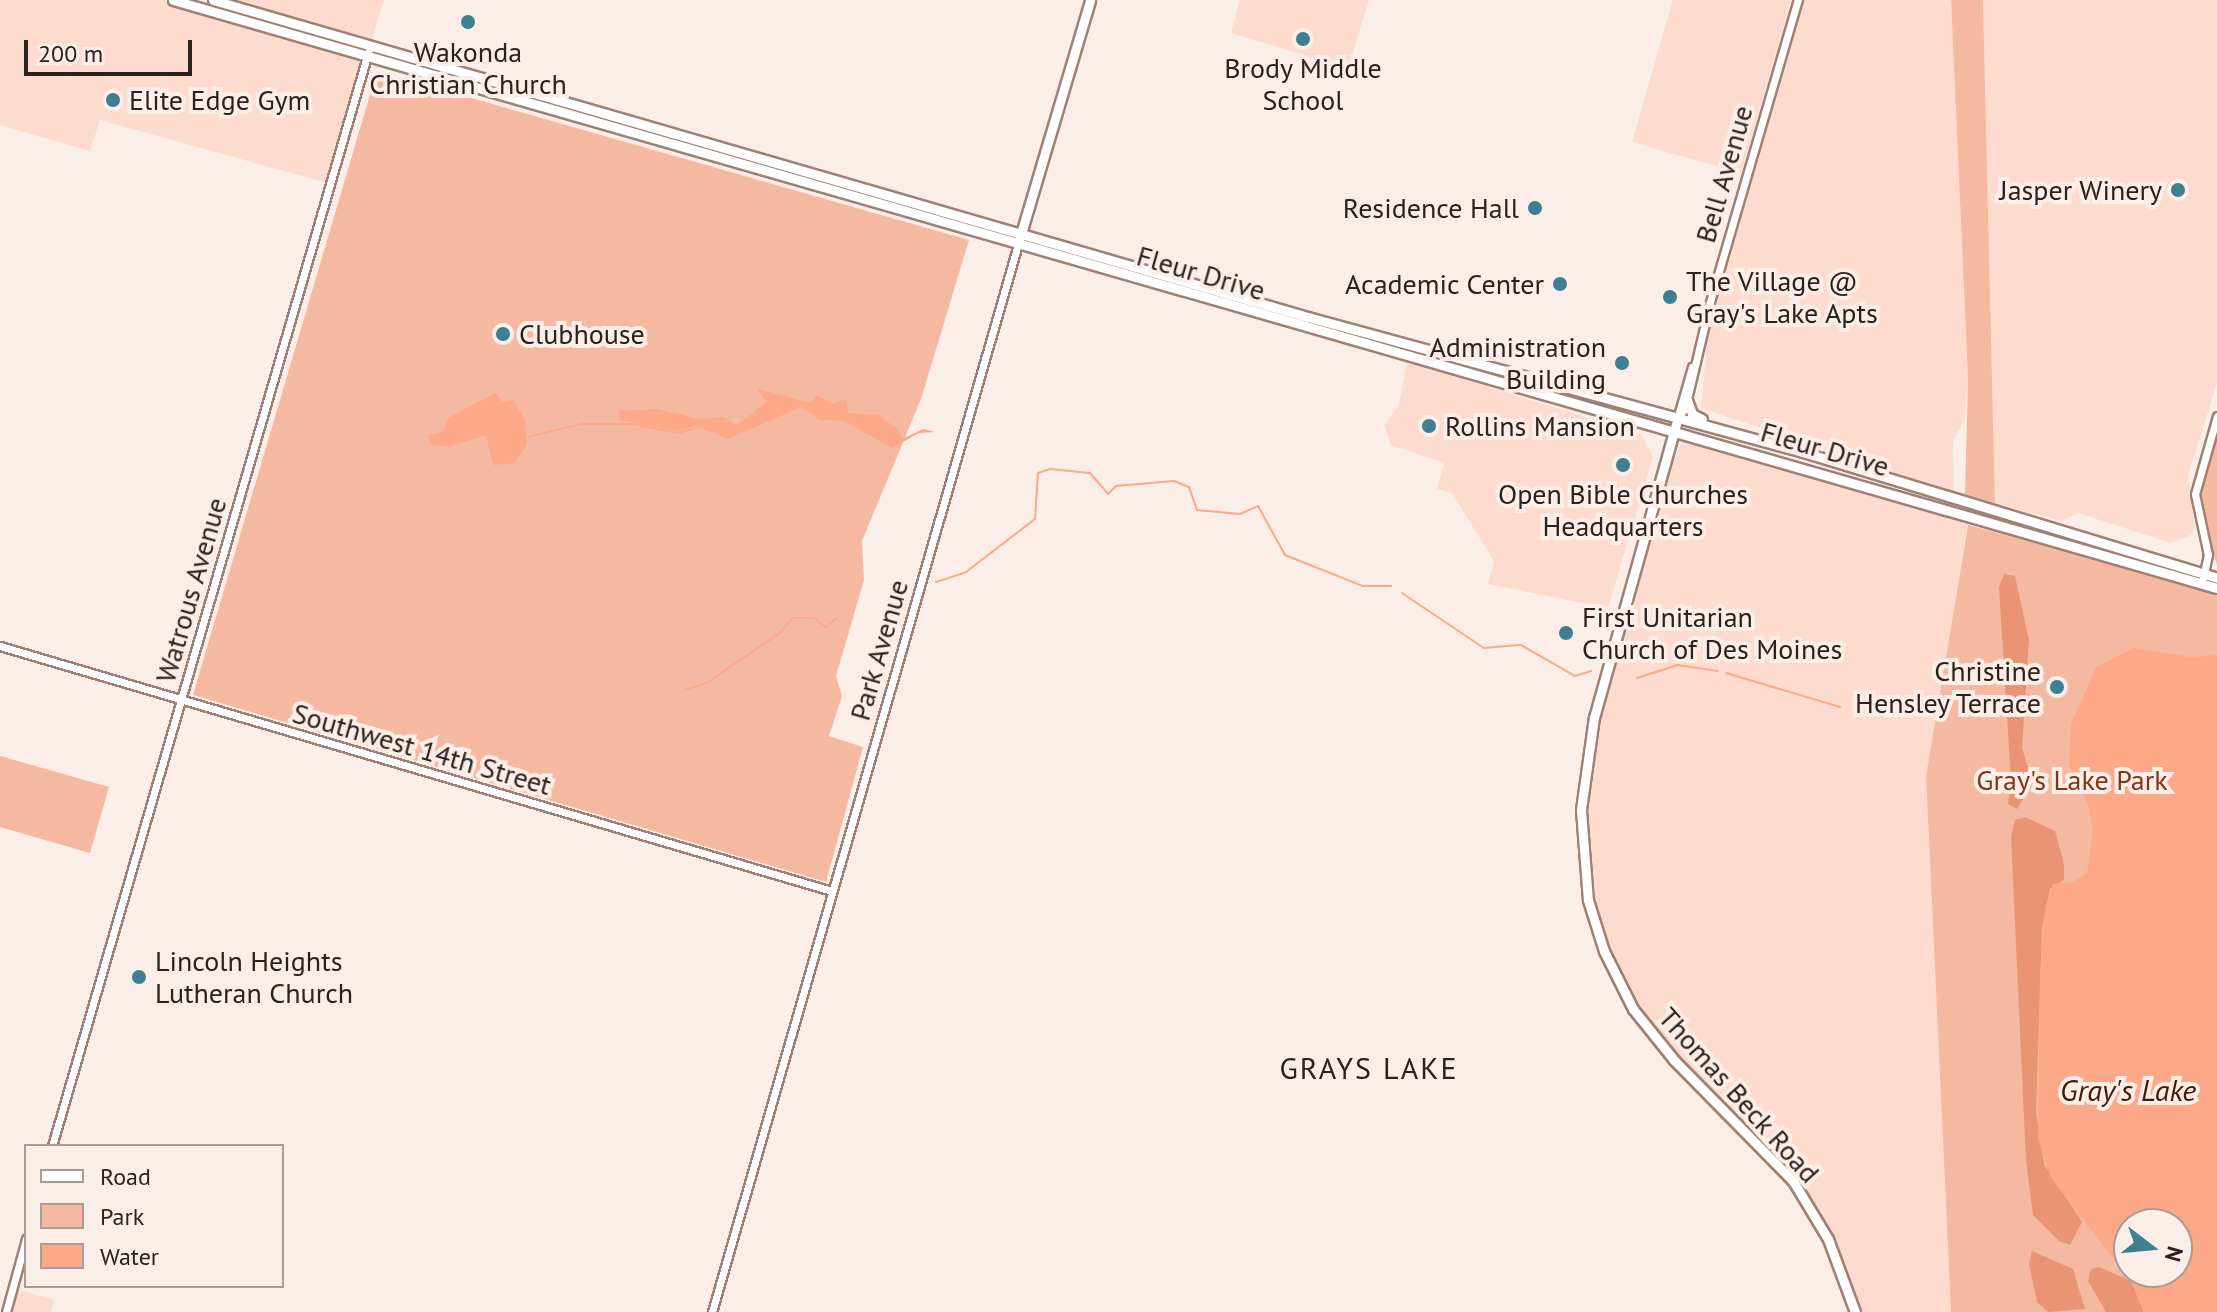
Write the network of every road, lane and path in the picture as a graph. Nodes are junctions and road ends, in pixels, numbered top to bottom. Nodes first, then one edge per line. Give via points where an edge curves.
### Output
1 (173, 0) edge
2 (213, 0) edge
3 (1090, 0) edge
4 (1798, 0) edge
5 (370, 46) junction
6 (367, 59) junction
7 (1020, 239) junction
8 (1695, 361) junction
9 (1687, 400) junction
10 (2217, 416) edge
11 (1678, 417) junction
12 (1675, 428) junction
13 (1727, 431) junction
14 (1952, 506) junction
15 (2217, 578) edge
16 (2203, 579) junction
17 (2217, 588) edge
18 (0, 646) edge
19 (183, 700) junction
20 (1594, 717) joint
21 (832, 891) junction
22 (53, 1144) edge
23 (24, 1246) edge
24 (6, 1312) edge
25 (712, 1312) edge
26 (1855, 1312) edge

1 - 6 main road, Fleur Drive
2 - 5 main road, Fleur Drive
3 - 7 main road, Park Avenue
4 - 8 street, Bell Avenue
5 - 6 street, Watrous Avenue
5 - 7 main road, Fleur Drive
6 - 7 main road, Fleur Drive
6 - 19 street, Watrous Avenue
7 - 11 main road, Fleur Drive
7 - 12 main road, Fleur Drive
7 - 21 street, Park Avenue
8 - 9 street, Bell Avenue
8 - 11 street, Bell Avenue
9 - 11 street, Bell Avenue
9 - 13 main road via 1696,417
10 - 16 street via 2195,494 2208,555
11 - 12 main road, Bell Avenue
11 - 13 main road, Fleur Drive
12 - 14 main road, Fleur Drive
12 - 20 main road, Bell Avenue
13 - 14 main road, Fleur Drive
14 - 16 main road, Fleur Drive
15 - 16 main road, Fleur Drive
16 - 17 main road, Fleur Drive
18 - 19 street, Southwest 14th Street
19 - 21 street, Southwest 14th Street
19 - 22 street, Watrous Avenue
20 - 26 main road, Thomas Beck Road via 1581,810 1581,853 1588,900 1608,961 1652,1036 1793,1181 1828,1239
21 - 25 street, Park Avenue
23 - 24 street

